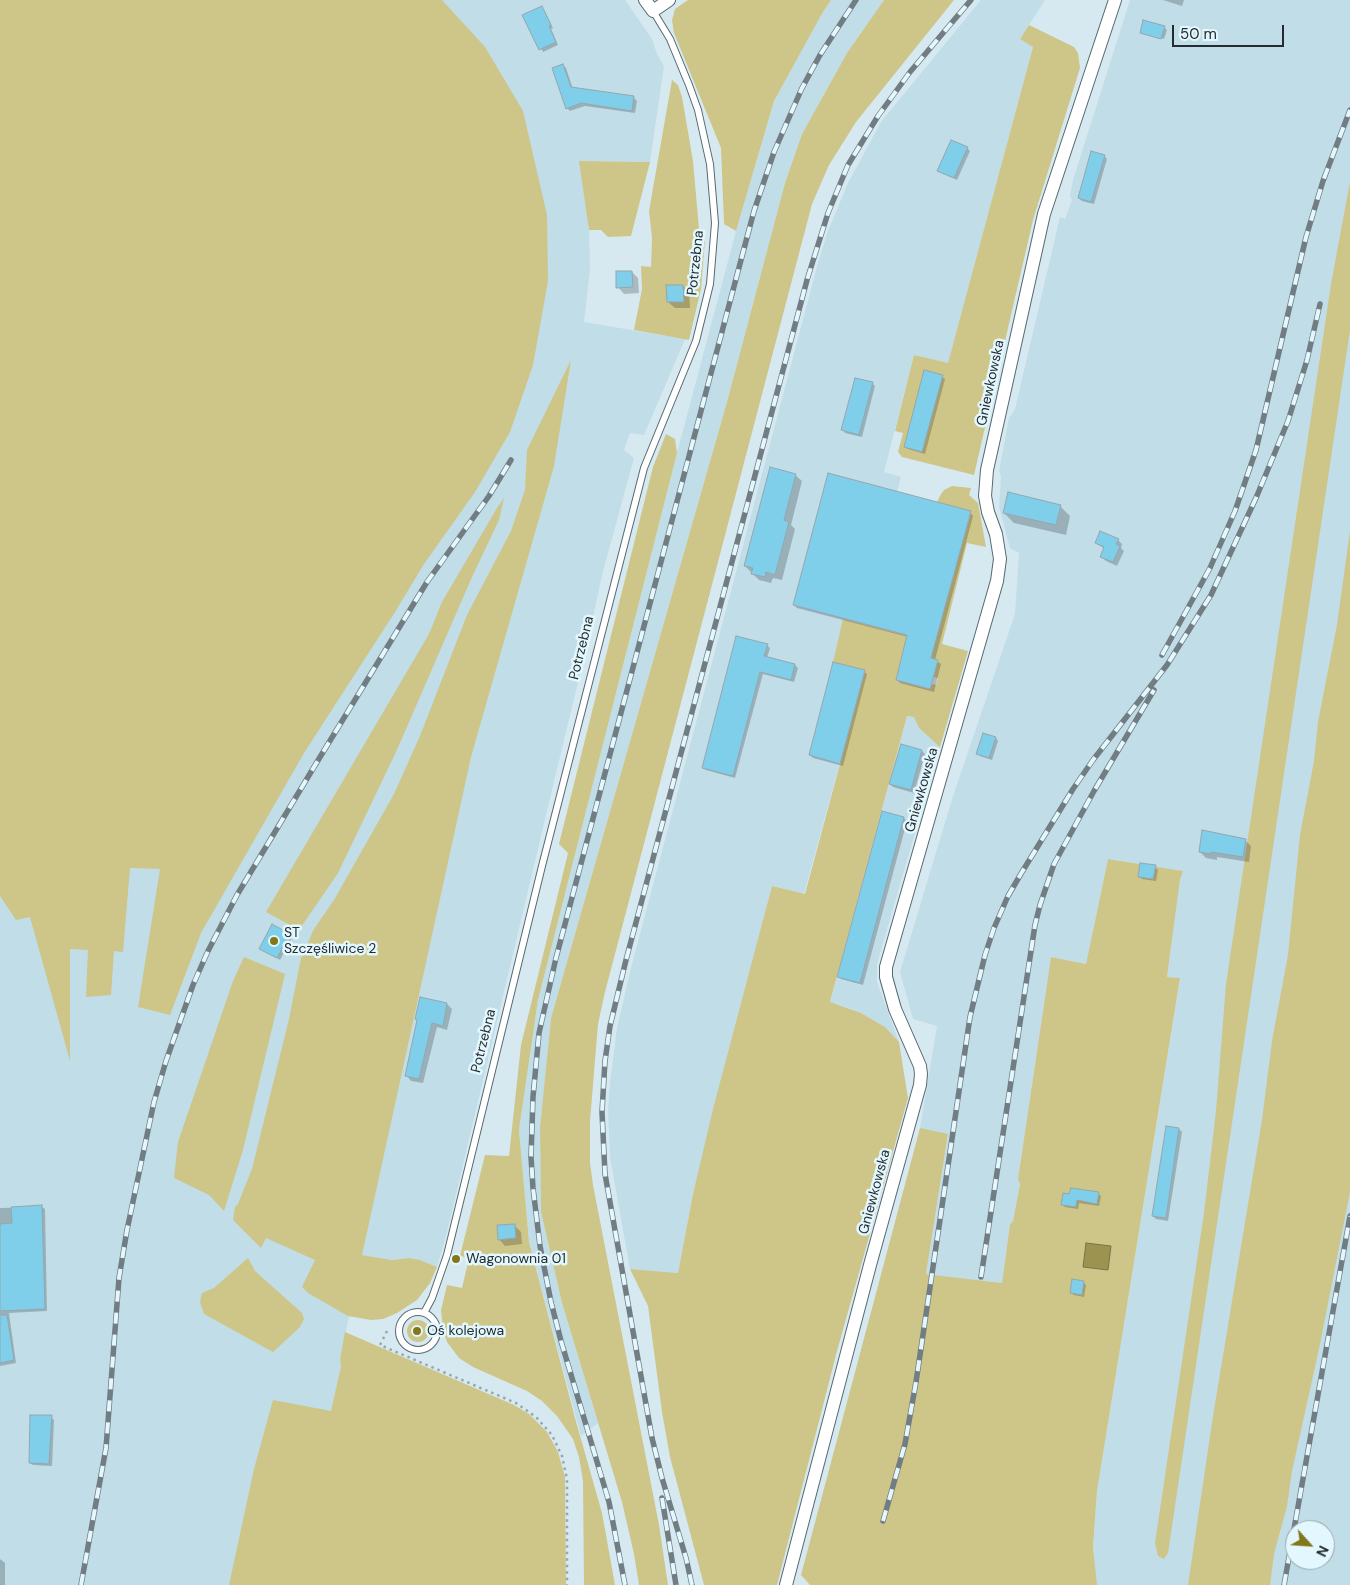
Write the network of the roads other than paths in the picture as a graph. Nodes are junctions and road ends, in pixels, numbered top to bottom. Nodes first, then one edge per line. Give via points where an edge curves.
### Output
1 (645, 0) edge
2 (669, 0) edge
3 (1115, 0) edge
4 (653, 11) junction
5 (424, 1313) junction
6 (786, 1585) edge

1 - 4 street, Potrzebna
2 - 4 street
3 - 6 street, Gniewkowska via 1044,214 987,470 985,496 1000,559 997,581 886,967 895,1009 920,1066 920,1085
4 - 5 lane, Potrzebna via 670,39 689,84 710,164 715,223 710,284 696,341 644,468 447,1255
5 - 5 lane via 413,1312 403,1318 399,1334 404,1345 422,1350 435,1338 436,1326

